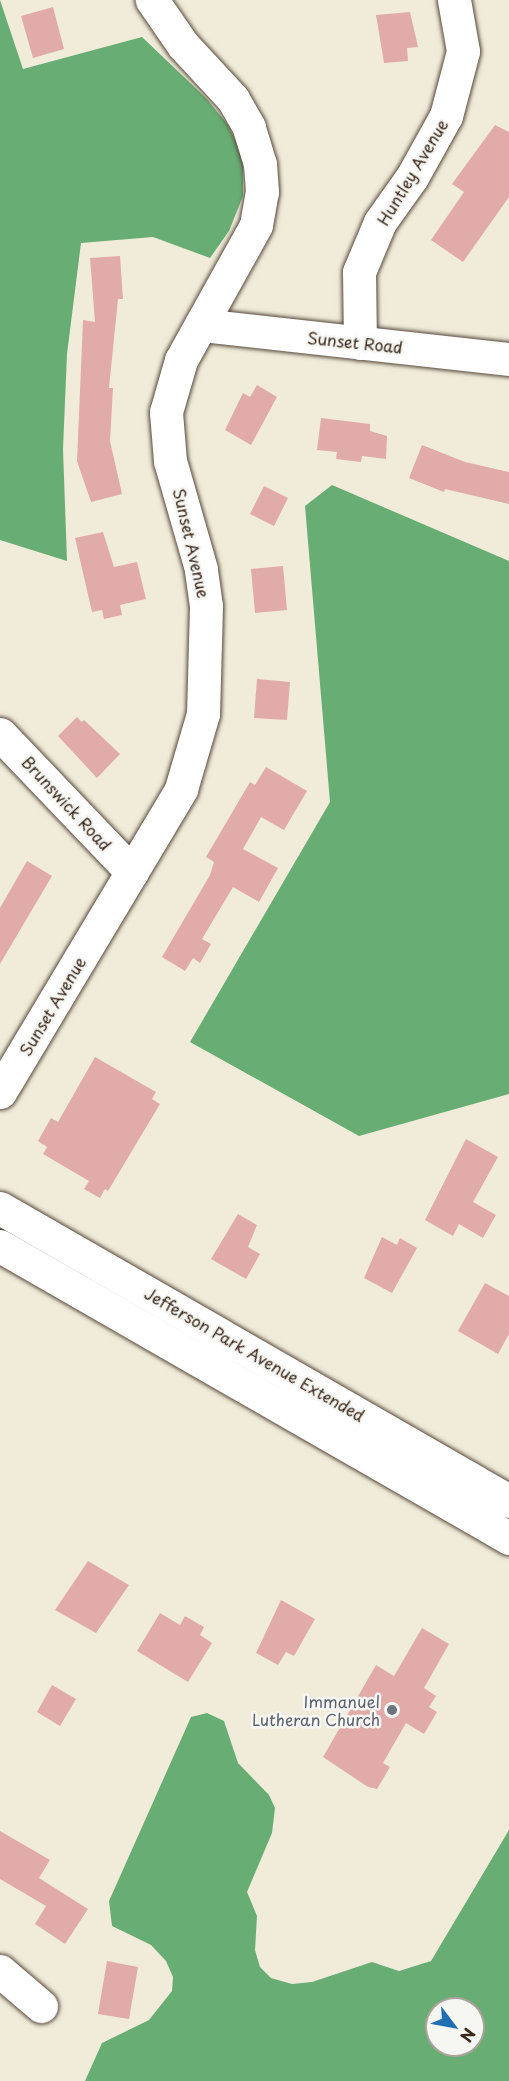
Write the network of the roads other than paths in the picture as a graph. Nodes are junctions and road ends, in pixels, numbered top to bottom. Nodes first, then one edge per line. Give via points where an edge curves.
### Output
1 (152, 0) edge
2 (454, 0) edge
3 (201, 325) junction
4 (360, 343) junction
5 (509, 359) edge
6 (0, 734) edge
7 (132, 872) junction
8 (0, 1092) edge
9 (0, 1208) edge
10 (0, 1246) edge
11 (509, 1501) edge
12 (509, 1538) edge
13 (0, 1971) edge
14 (41, 2006) dead end

1 - 3 street, Sunset Avenue via 183,45 232,99 249,128 260,164 256,225
2 - 4 street, Huntley Avenue via 463,51 446,116 412,177 380,222 359,272
3 - 4 street, Sunset Road
3 - 7 street, Sunset Avenue via 171,385 166,434 205,597 208,652 203,714 181,789
4 - 5 street, Sunset Road
6 - 7 street, Brunswick Road
7 - 8 street, Sunset Avenue
9 - 11 street, Jefferson Park Avenue Extended
10 - 12 street, Jefferson Park Avenue Extended
13 - 14 street

